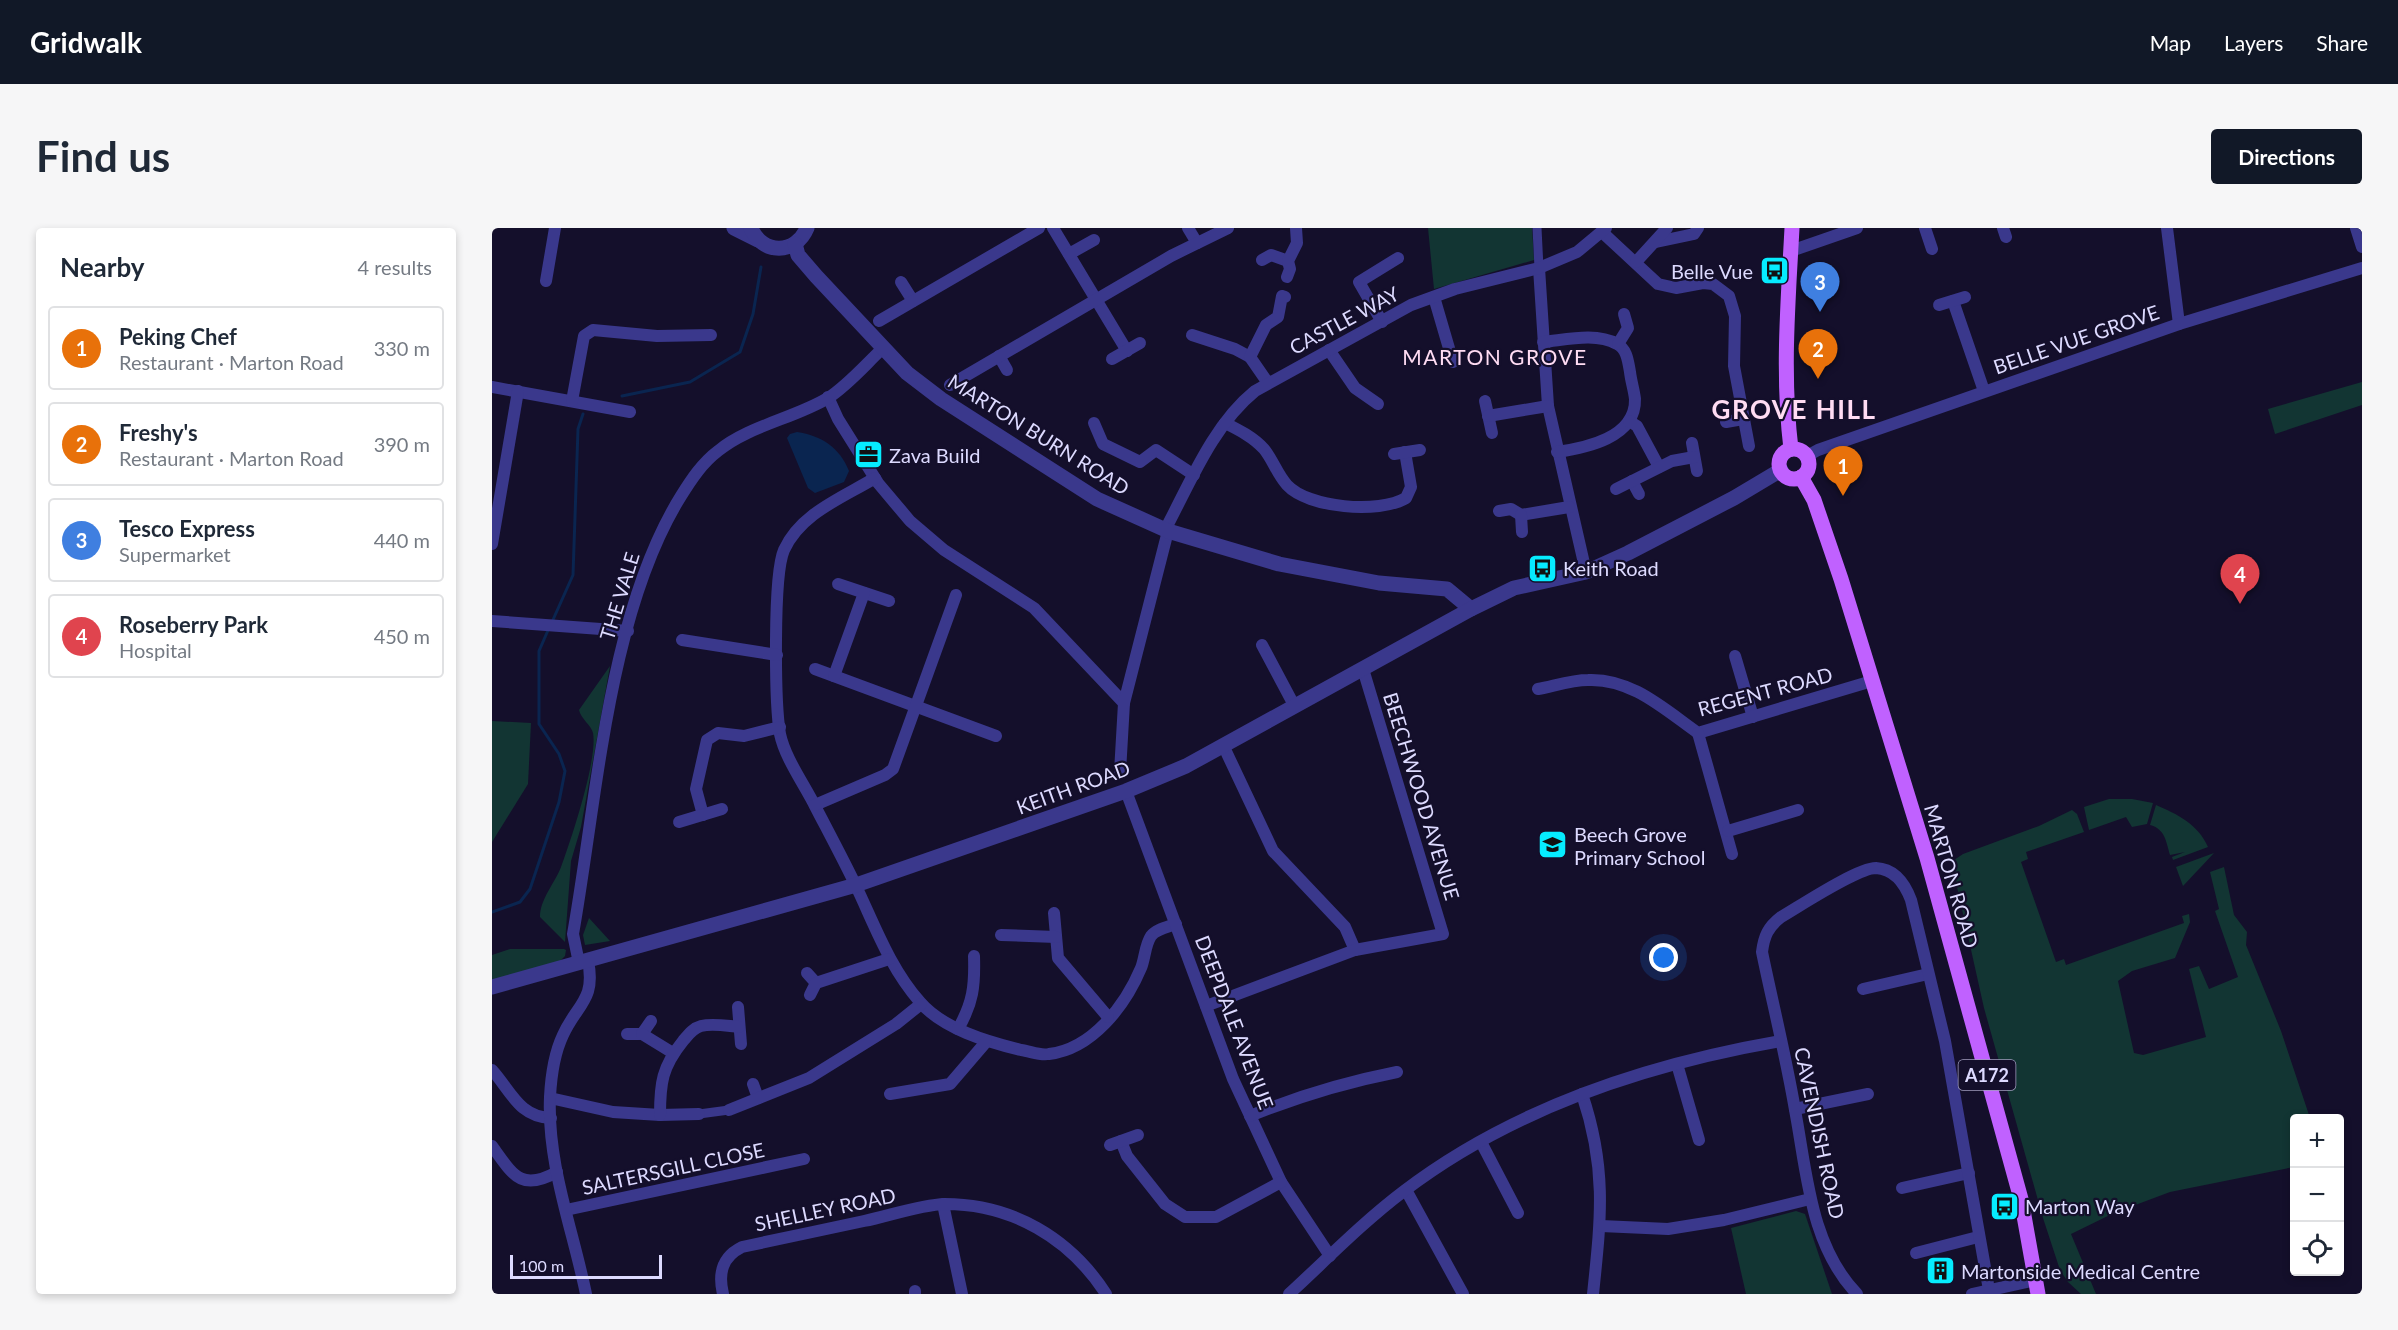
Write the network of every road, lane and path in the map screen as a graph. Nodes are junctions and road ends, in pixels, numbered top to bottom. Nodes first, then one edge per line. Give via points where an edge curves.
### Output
1 (555, 228) edge
2 (734, 228) edge
3 (807, 228) edge
4 (1039, 228) edge
5 (1053, 228) edge
6 (1188, 228) edge
7 (1228, 228) edge
8 (1296, 228) edge
9 (1537, 228) edge
10 (1667, 228) edge
11 (1698, 228) edge
12 (1792, 228) edge
13 (1857, 228) edge
14 (1925, 228) edge
15 (2168, 228) edge
16 (2356, 228) edge
17 (1604, 230) edge
18 (754, 234) edge
19 (1094, 240) dead end
20 (1656, 242) junction
21 (1197, 243) junction
22 (795, 244) junction
23 (2362, 247) edge
24 (1932, 249) dead end
25 (1791, 251) junction
26 (1069, 254) junction
27 (1398, 258) dead end
28 (1262, 260) dead end
29 (1288, 261) junction
30 (1636, 262) junction
31 (1539, 268) junction
32 (2362, 268) edge
33 (1287, 277) dead end
34 (546, 281) dead end
35 (902, 282) dead end
36 (1285, 297) dead end
37 (1434, 297) junction
38 (1965, 297) dead end
39 (1096, 299) junction
40 (913, 301) junction
41 (1953, 301) junction
42 (1939, 305) dead end
43 (1624, 314) dead end
44 (879, 321) dead end
45 (1382, 322) junction
46 (2179, 324) junction
47 (711, 335) dead end
48 (1192, 335) dead end
49 (1543, 342) junction
50 (1140, 343) dead end
51 (1618, 344) junction
52 (882, 349) junction
53 (1329, 350) junction
54 (1127, 351) junction
55 (999, 356) junction
56 (1250, 357) junction
57 (1112, 359) dead end
58 (1453, 362) dead end
59 (1007, 370) dead end
60 (1268, 383) junction
61 (950, 385) dead end
62 (492, 387) edge
63 (518, 391) junction
64 (1984, 391) junction
65 (828, 397) junction
66 (572, 401) junction
67 (1485, 401) dead end
68 (1378, 404) dead end
69 (1548, 406) junction
70 (630, 412) dead end
71 (1488, 416) junction
72 (1743, 419) junction
73 (1629, 421) junction
74 (1726, 422) dead end
75 (1094, 423) dead end
76 (1225, 423) junction
77 (1492, 433) dead end
78 (1692, 442) dead end
79 (1749, 446) dead end
80 (1791, 449) junction
81 (1420, 450) dead end
82 (1557, 452) junction
83 (1807, 456) junction
84 (1694, 457) junction
85 (1659, 467) junction
86 (1781, 470) junction
87 (1697, 471) dead end
88 (1194, 475) junction
89 (1801, 477) junction
90 (875, 478) junction
91 (1632, 481) junction
92 (1616, 489) dead end
93 (1639, 494) dead end
94 (1569, 507) junction
95 (1499, 512) dead end
96 (1521, 515) junction
97 (1166, 530) junction
98 (1522, 532) dead end
99 (492, 544) edge
100 (1586, 572) junction
101 (838, 584) dead end
102 (864, 593) junction
103 (956, 595) dead end
104 (889, 601) dead end
105 (1471, 609) junction
106 (492, 621) edge
107 (628, 631) junction
108 (682, 640) dead end
109 (1262, 645) dead end
110 (777, 655) junction
111 (1735, 656) dead end
112 (815, 669) dead end
113 (1363, 669) junction
114 (834, 676) junction
115 (1872, 681) junction
116 (1538, 688) dead end
117 (1124, 703) junction
118 (915, 707) junction
119 (1295, 707) junction
120 (1753, 717) junction
121 (780, 727) junction
122 (1698, 733) junction
123 (996, 736) dead end
124 (1223, 745) junction
125 (1120, 772) dead end
126 (1126, 792) junction
127 (815, 805) junction
128 (722, 809) dead end
129 (1798, 810) dead end
130 (703, 815) junction
131 (680, 822) dead end
132 (1728, 831) junction
133 (1732, 854) dead end
134 (856, 885) junction
135 (1054, 913) dead end
136 (1176, 924) junction
137 (1001, 935) dead end
138 (1056, 937) junction
139 (1355, 950) junction
140 (974, 956) dead end
141 (889, 959) junction
142 (583, 962) junction
143 (807, 973) dead end
144 (1928, 974) junction
145 (492, 987) edge
146 (1863, 988) dead end
147 (921, 1004) junction
148 (738, 1006) dead end
149 (1206, 1006) junction
150 (1108, 1017) junction
151 (651, 1021) dead end
152 (739, 1027) junction
153 (958, 1029) junction
154 (627, 1034) dead end
155 (642, 1034) junction
156 (1781, 1041) junction
157 (986, 1042) junction
158 (741, 1044) dead end
159 (673, 1053) junction
160 (1677, 1064) junction
161 (492, 1070) edge
162 (1397, 1072) dead end
163 (753, 1084) dead end
164 (890, 1094) dead end
165 (1582, 1094) junction
166 (1868, 1094) dead end
167 (550, 1098) junction
168 (759, 1098) junction
169 (1795, 1109) junction
170 (729, 1110) joint
171 (699, 1114) joint
172 (660, 1115) junction
173 (1250, 1116) junction
174 (550, 1118) junction
175 (1138, 1134) dead end
176 (1699, 1140) dead end
177 (1480, 1143) junction
178 (492, 1146) edge
179 (786, 1149) dead end
180 (804, 1160) dead end
181 (789, 1163) junction
182 (557, 1172) junction
183 (1969, 1173) junction
184 (1281, 1182) junction
185 (1902, 1188) dead end
186 (1406, 1190) junction
187 (1810, 1199) junction
188 (943, 1204) junction
189 (566, 1210) junction
190 (1518, 1213) dead end
191 (1600, 1226) junction
192 (1978, 1237) junction
193 (1916, 1253) dead end
194 (1330, 1256) junction
195 (2037, 1287) edge
196 (1989, 1290) junction
197 (586, 1294) edge
198 (723, 1294) edge
199 (962, 1294) edge
200 (1106, 1294) edge
201 (1289, 1294) edge
202 (1462, 1294) edge
203 (1593, 1294) edge
204 (1857, 1294) edge
205 (1972, 1294) edge

1 - 34 street
2 - 18 street
3 - 22 street
4 - 40 street
5 - 26 street
6 - 21 street
7 - 21 street
8 - 29 street via 1297,243
9 - 31 street
10 - 20 street
11 - 20 street via 1694,234
12 - 25 main road
13 - 25 street
14 - 24 street
15 - 46 street
16 - 23 street
17 - 30 street
17 - 31 street, CASTLE WAY via 1577,252
18 - 22 street via 778,249
19 - 26 street
20 - 30 street
21 - 39 street
22 - 52 street, MARTON BURN ROAD via 798,255
25 - 80 main road via 1785,351
26 - 39 street
27 - 45 street via 1359,282
28 - 29 street via 1270,255
29 - 33 street
30 - 72 street via 1658,284 1713,284 1729,297 1735,316 1734,366
31 - 37 street, CASTLE WAY
31 - 49 street
32 - 46 street, BELLE VUE GROVE
35 - 40 street
36 - 56 street via 1282,296 1278,317 1266,325
37 - 45 street, CASTLE WAY
37 - 58 street
38 - 41 street
39 - 54 street
39 - 55 street
40 - 44 street
41 - 42 street
41 - 64 street
43 - 51 street via 1628,328
45 - 53 street, CASTLE WAY
46 - 64 street, BELLE VUE GROVE
47 - 66 street via 657,336 593,330 584,336
48 - 56 street
49 - 51 street via 1597,338
49 - 69 street
50 - 54 street
51 - 73 street via 1627,354 1635,401
52 - 65 street, THE VALE
52 - 97 street, MARTON BURN ROAD via 940,399 1042,465 1097,499
53 - 60 street, CASTLE WAY
53 - 68 street via 1354,388
54 - 57 street
55 - 59 street
55 - 61 street
56 - 60 street
60 - 76 street, CASTLE WAY via 1240,403
62 - 63 street
63 - 66 street
63 - 99 street
64 - 83 street, BELLE VUE GROVE
65 - 90 street
65 - 107 street, THE VALE via 718,450 694,475 649,560
66 - 70 street
67 - 71 street
69 - 71 street
69 - 82 street
71 - 77 street
72 - 74 street
72 - 79 street
73 - 82 street via 1589,447
73 - 85 street via 1637,426
75 - 88 street via 1103,444 1140,462 1156,450
76 - 81 street via 1244,432 1264,449 1296,493 1343,507 1360,509 1406,498 1412,487 1399,453
76 - 88 street, CASTLE WAY
78 - 84 street
80 - 83 main road
80 - 86 main road via 1781,457
82 - 94 street
83 - 89 main road via 1809,465
84 - 85 street
84 - 87 street
85 - 91 street
86 - 89 main road via 1787,477
86 - 100 street
88 - 97 street, CASTLE WAY
89 - 115 main road, MARTON ROAD / A172 via 1814,500 1832,551
90 - 110 street via 812,516 791,537 779,570
90 - 117 street via 910,521 944,550 1034,608
91 - 92 street
91 - 93 street
94 - 96 street
94 - 100 street
95 - 96 street via 1510,509
96 - 98 street
97 - 105 street, MARTON BURN ROAD via 1318,573 1447,589
97 - 117 street
100 - 105 street via 1514,588
101 - 102 street
102 - 104 street
102 - 114 street
103 - 118 street
105 - 113 street, KEITH ROAD
106 - 107 street
107 - 142 street, THE VALE via 612,697 573,934
108 - 110 street
109 - 119 street
110 - 121 street
111 - 120 street
112 - 114 street
113 - 119 street, KEITH ROAD
113 - 139 street, BEECHWOOD AVENUE via 1443,934
114 - 118 street
115 - 120 street, REGENT ROAD
115 - 195 main road, MARTON ROAD / A172 via 1927,858 2018,1188
116 - 122 street, REGENT ROAD via 1587,680 1617,682 1641,693
117 - 125 street
118 - 123 street
118 - 127 street via 893,769
119 - 124 street, KEITH ROAD
120 - 122 street, REGENT ROAD
121 - 127 street via 786,749
121 - 130 street via 744,736 718,733 707,740 696,789
122 - 132 street
124 - 126 street, KEITH ROAD
124 - 139 street via 1273,851 1345,927
126 - 134 street, KEITH ROAD
126 - 136 street, DEEPDALE AVENUE
127 - 134 street
128 - 130 street
129 - 132 street
130 - 131 street
132 - 133 street
134 - 141 street
134 - 142 street, KEITH ROAD
135 - 138 street
136 - 149 street, DEEPDALE AVENUE
136 - 150 street via 1151,936 1127,996
137 - 138 street
138 - 150 street via 1058,958
139 - 149 street
140 - 153 street via 970,1008
141 - 143 street via 813,989
141 - 147 street
142 - 145 street, KEITH ROAD
142 - 167 street, THE VALE via 591,976 588,997 563,1035
144 - 146 street
144 - 156 street, CAVENDISH ROAD via 1904,883 1890,872 1875,868 1860,872 1770,925 1763,939 1762,952
144 - 183 street via 1945,1041
147 - 153 street
147 - 168 street via 809,1078
148 - 152 street
149 - 173 street, DEEPDALE AVENUE
150 - 157 street via 1075,1049 1046,1055
151 - 155 street
152 - 158 street
152 - 159 street via 699,1026
153 - 157 street
154 - 155 street
155 - 159 street
156 - 160 street
156 - 169 street, CAVENDISH ROAD
157 - 164 street via 950,1084
159 - 172 street via 663,1072
160 - 165 street
160 - 176 street
161 - 174 street via 521,1110 538,1118
162 - 173 street via 1321,1089
163 - 168 street
165 - 177 street
165 - 191 street via 1600,1158
166 - 169 street
167 - 172 street via 613,1112
167 - 174 street, THE VALE
168 - 170 street
169 - 187 street, CAVENDISH ROAD
170 - 171 street
171 - 172 street
173 - 184 street, DEEPDALE AVENUE
174 - 182 street, THE VALE
175 - 184 street via 1115,1143 1165,1204 1185,1216 1216,1217
177 - 186 street
177 - 190 street
178 - 182 street via 511,1172 527,1182 541,1181
179 - 181 street, SALTERSGILL CLOSE
180 - 181 street, SALTERSGILL CLOSE
181 - 189 street, SALTERSGILL CLOSE
182 - 189 street, THE VALE
183 - 185 street
183 - 192 street
184 - 194 street, DEEPDALE AVENUE
186 - 194 street
186 - 202 street
187 - 191 street via 1668,1229
187 - 204 street, CAVENDISH ROAD via 1835,1263
188 - 198 street, SHELLEY ROAD via 742,1247 723,1264
188 - 199 street
188 - 200 street, SHELLEY ROAD via 983,1207 1039,1227 1090,1271
189 - 197 street, THE VALE
191 - 203 street
192 - 193 street
192 - 196 street
194 - 201 street
195 - 196 street
196 - 205 street

